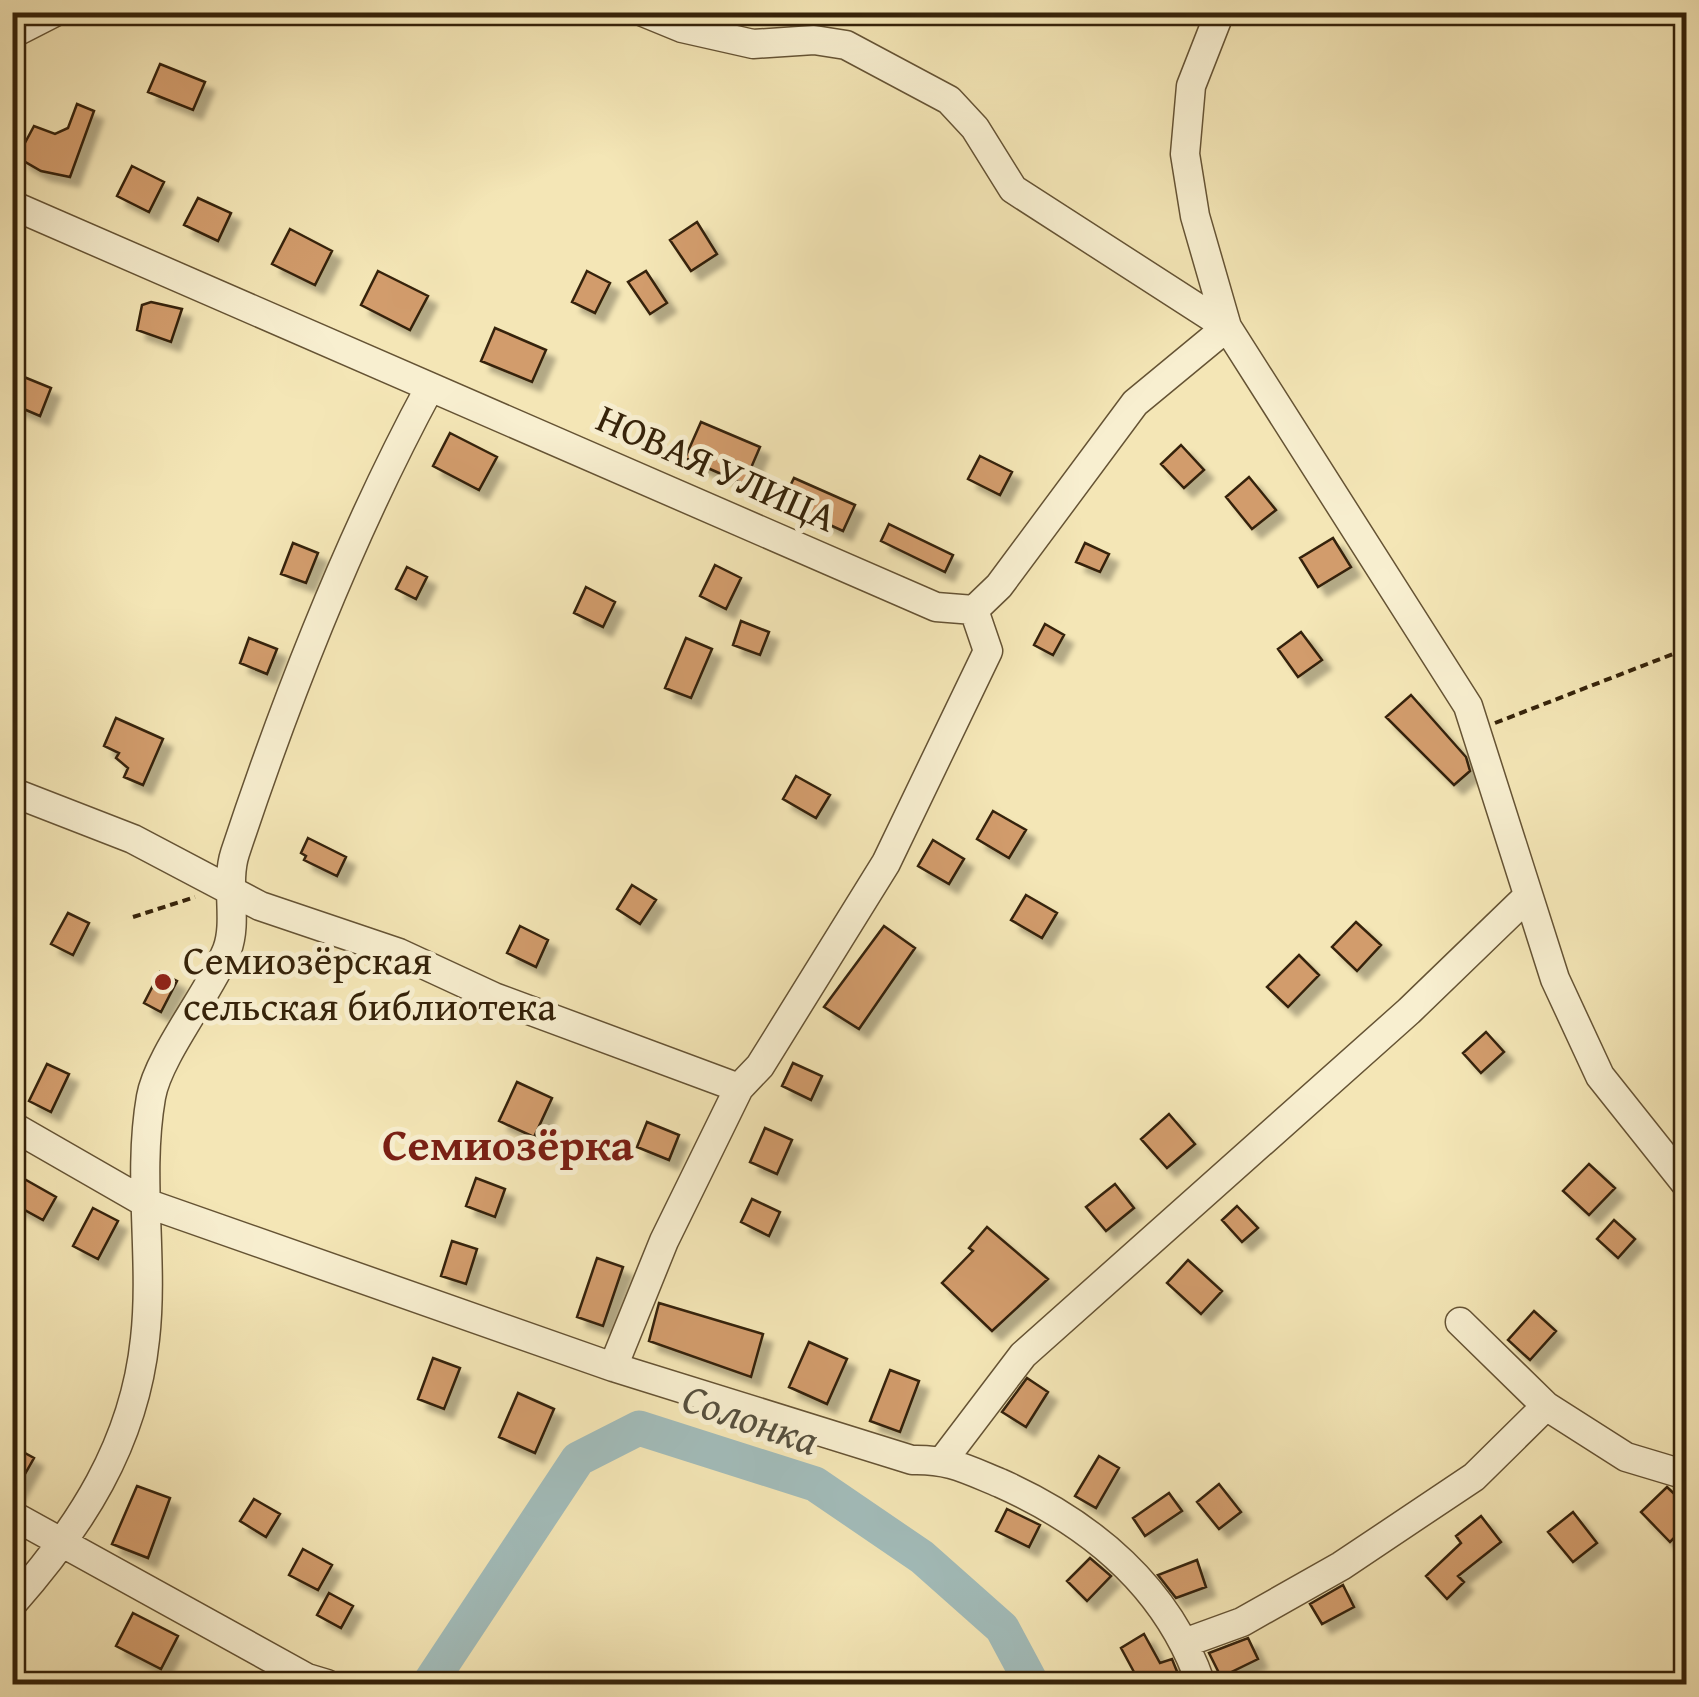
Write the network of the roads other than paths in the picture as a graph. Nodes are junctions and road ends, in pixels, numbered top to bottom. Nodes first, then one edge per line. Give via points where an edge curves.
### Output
1 (55, 12) edge
2 (643, 12) edge
3 (1220, 12) edge
4 (12, 34) edge
5 (12, 206) edge
6 (1227, 327) junction
7 (430, 386) junction
8 (974, 610) junction
9 (12, 792) edge
10 (228, 886) junction
11 (1527, 897) junction
12 (739, 1088) junction
13 (12, 1126) edge
14 (1686, 1184) edge
15 (146, 1203) junction
16 (1460, 1322) dead end
17 (613, 1367) junction
18 (1546, 1406) junction
19 (944, 1459) junction
20 (1686, 1475) edge
21 (12, 1515) edge
22 (64, 1546) junction
23 (12, 1604) edge
24 (1187, 1642) junction
25 (327, 1684) edge
26 (1202, 1684) edge

1 - 4 street
2 - 6 street via 752,44 846,45 949,100 1013,189
3 - 6 street via 1192,86 1185,154
5 - 7 street, НОВАЯ УЛИЦА
6 - 8 street via 1136,403
6 - 11 street via 1468,706
7 - 8 street, НОВАЯ УЛИЦА via 936,607
7 - 10 street via 382,474 319,627 262,773
8 - 12 street via 988,651 886,863 760,1066
9 - 10 street
10 - 12 street via 260,906
10 - 15 street via 228,946 151,1094
11 - 14 street via 1555,979 1600,1076
11 - 19 street via 1022,1355
12 - 17 street via 664,1241
13 - 15 street
15 - 17 street
15 - 22 street via 145,1340 124,1430 101,1488
16 - 18 street
17 - 19 street via 912,1460
18 - 20 street via 1626,1457
18 - 24 street via 1474,1477 1341,1566 1242,1622
19 - 24 street via 1036,1499 1090,1532 1138,1576
21 - 22 street
22 - 23 street
22 - 25 street
24 - 26 street

